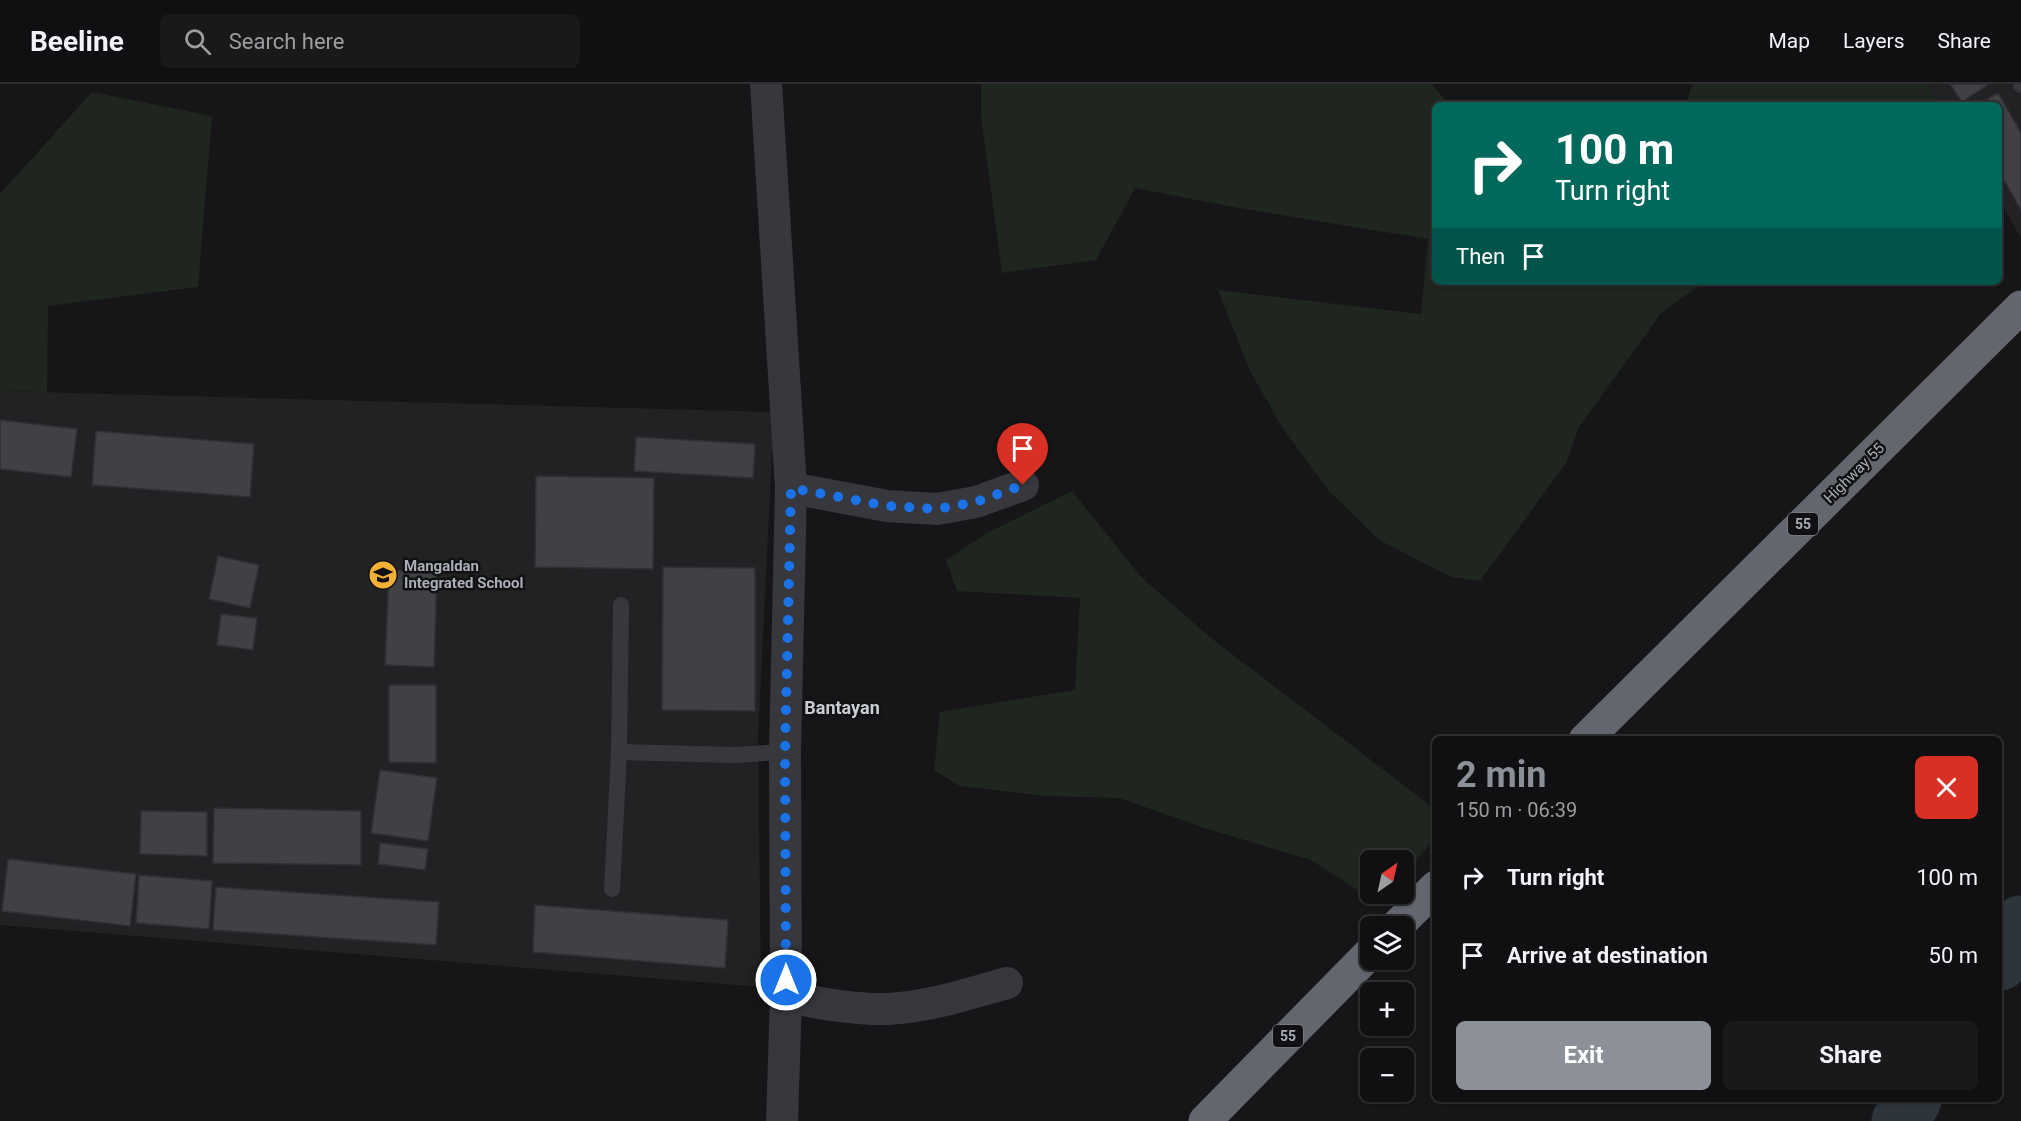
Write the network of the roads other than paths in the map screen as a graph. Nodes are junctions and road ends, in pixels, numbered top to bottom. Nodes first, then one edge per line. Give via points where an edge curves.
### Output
1 (766, 84) edge
2 (2021, 307) edge
3 (1023, 485) dead end
4 (791, 488) junction
5 (621, 605) dead end
6 (1589, 736) edge
7 (620, 752) junction
8 (785, 752) junction
9 (612, 890) dead end
10 (1432, 891) edge
11 (1407, 916) edge
12 (1360, 963) edge
13 (1007, 983) dead end
14 (786, 997) junction
15 (782, 1121) edge
16 (1205, 1121) edge

1 - 4 street
2 - 6 highway, Highway 55 / 55
3 - 4 street via 976,502 937,509 887,506
4 - 8 street
5 - 7 lane
7 - 8 lane
7 - 9 lane
8 - 14 street
10 - 11 highway
12 - 16 highway, 55
13 - 14 street via 934,1004 887,1009
14 - 15 street

